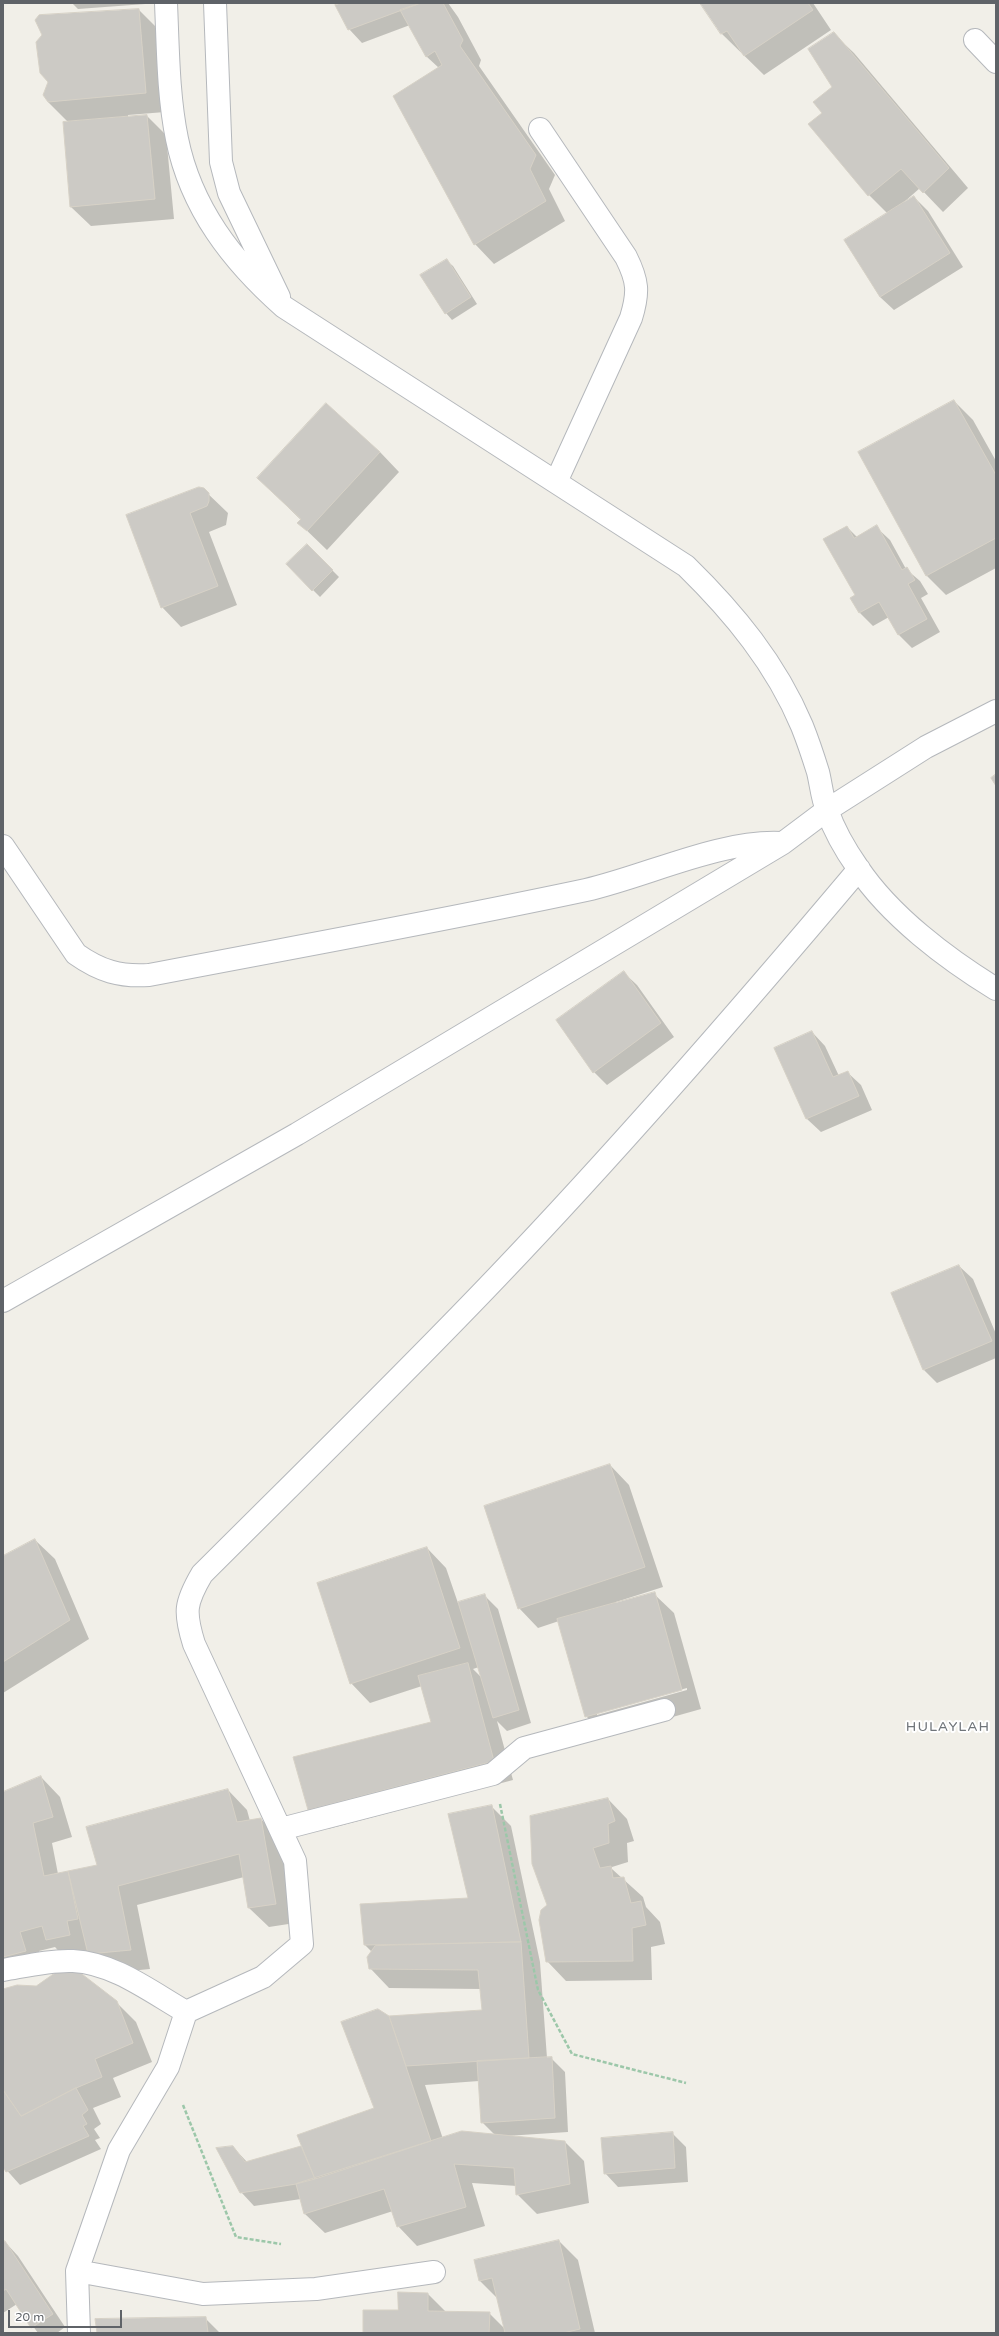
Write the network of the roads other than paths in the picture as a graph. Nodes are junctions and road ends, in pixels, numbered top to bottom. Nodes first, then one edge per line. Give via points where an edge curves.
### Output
1 (166, 3) edge
2 (215, 3) edge
3 (975, 40) dead end
4 (996, 62) edge
5 (540, 129) dead end
6 (284, 307) junction
7 (556, 482) junction
8 (996, 711) edge
9 (827, 810) junction
10 (783, 843) junction
11 (3, 846) edge
12 (859, 870) junction
13 (996, 989) edge
14 (3, 1301) edge
15 (664, 1710) dead end
16 (281, 1829) junction
17 (3, 1970) edge
18 (186, 2012) junction
19 (77, 2271) junction
20 (434, 2272) dead end
21 (79, 2333) edge

1 - 6 street via 171,100 177,140 189,178 205,214 226,248 253,280
2 - 6 street via 221,162 224,177 229,193
3 - 4 street
5 - 7 street via 626,257 635,276 637,298 631,318
6 - 7 street
7 - 9 street via 686,566 722,601 754,640 780,682 802,726 818,771
8 - 9 street via 926,747
9 - 10 street
9 - 12 street
10 - 11 street via 767,842 737,846 588,889 149,975 129,976 110,973 92,966 76,954
10 - 14 street via 297,1134
12 - 13 street via 895,911 936,947
12 - 16 street via 743,1007 504,1269 202,1574 189,1596 186,1621 194,1644
15 - 16 street via 524,1748 493,1774
16 - 18 street via 295,1861 302,1944 263,1977
17 - 18 street via 52,1962 93,1964 112,1970
18 - 19 street via 168,2067 119,2150
19 - 20 street via 204,2294 316,2289
19 - 21 street

